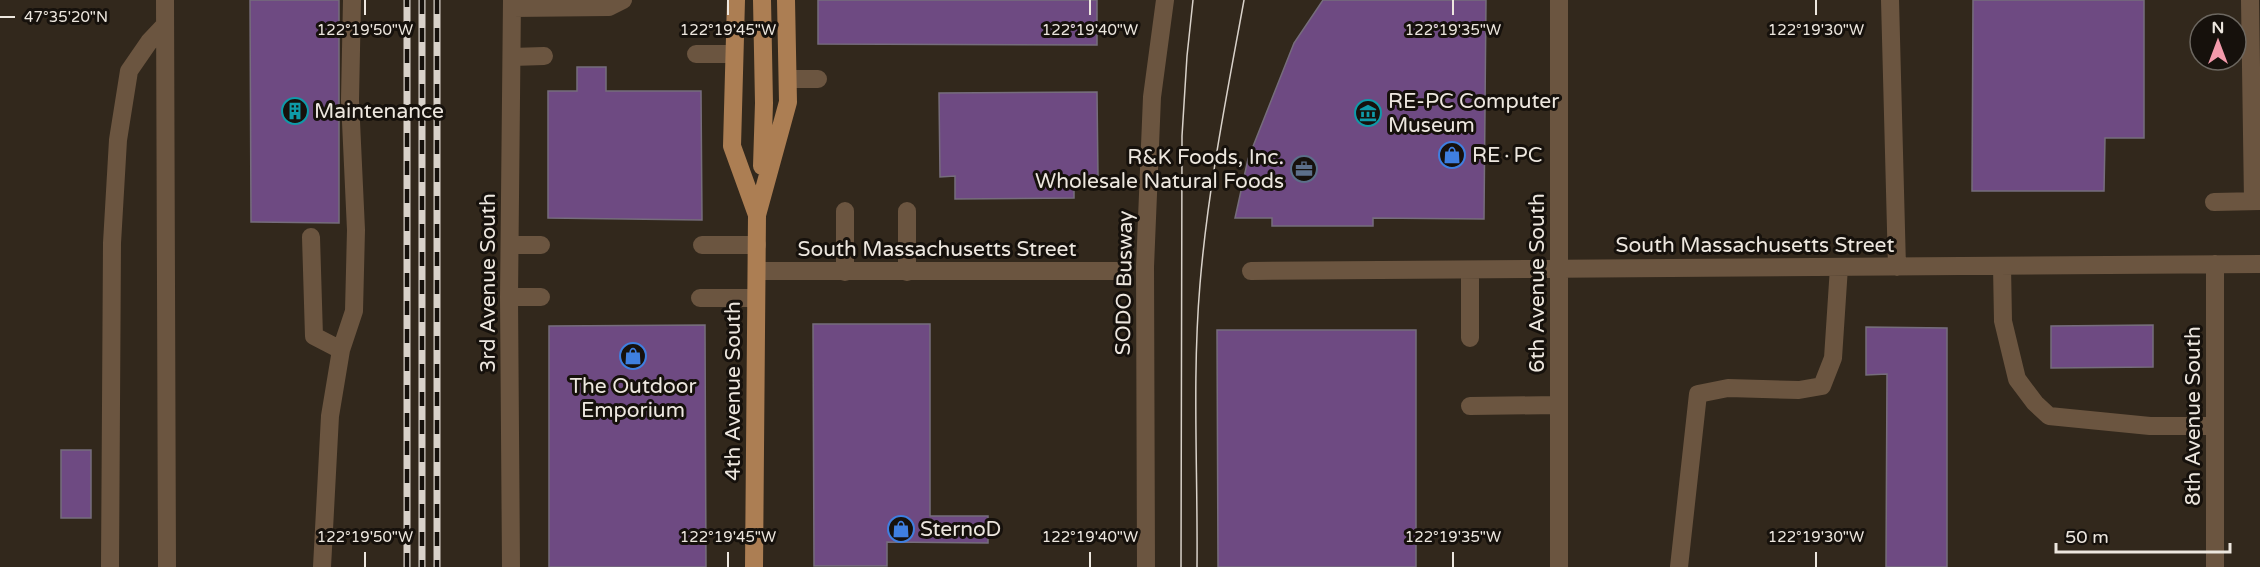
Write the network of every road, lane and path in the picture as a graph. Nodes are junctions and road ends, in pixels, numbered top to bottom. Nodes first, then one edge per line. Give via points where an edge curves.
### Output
1 (165, 0) edge
2 (352, 0) edge
3 (623, 0) edge
4 (728, 0) edge
5 (736, 0) edge
6 (762, 0) edge
7 (786, 0) edge
8 (1165, 0) edge
9 (1559, 0) edge
10 (1890, 0) edge
11 (2250, 0) edge
12 (512, 4) edge
13 (583, 4) edge
14 (735, 20) junction
15 (165, 25) junction
16 (696, 54) dead end
17 (734, 54) junction
18 (544, 56) dead end
19 (512, 57) junction
20 (788, 80) junction
21 (818, 80) dead end
22 (2257, 201) edge
23 (2214, 202) dead end
24 (845, 211) dead end
25 (907, 211) dead end
26 (757, 215) junction
27 (311, 237) dead end
28 (510, 245) junction
29 (541, 245) dead end
30 (702, 245) dead end
31 (757, 245) junction
32 (2215, 264) junction
33 (2260, 264) edge
34 (2002, 266) junction
35 (1839, 267) junction
36 (1897, 267) junction
37 (1559, 269) junction
38 (1470, 270) junction
39 (757, 271) junction
40 (1117, 271) dead end
41 (1251, 271) dead end
42 (845, 272) junction
43 (907, 272) junction
44 (509, 297) junction
45 (541, 297) dead end
46 (700, 297) dead end
47 (756, 298) junction
48 (1470, 338) dead end
49 (341, 350) junction
50 (1559, 405) junction
51 (1470, 406) dead end
52 (2215, 426) junction
53 (110, 567) edge
54 (167, 567) edge
55 (322, 567) edge
56 (511, 567) edge
57 (754, 567) edge
58 (1146, 567) edge
59 (1559, 567) edge
60 (1679, 567) edge
61 (2215, 567) edge

1 - 15 street
2 - 49 street via 354,311
3 - 13 street via 609,7
4 - 14 main road
5 - 14 main road, 4th Avenue South
6 - 26 main road via 764,148
7 - 20 main road, 4th Avenue South
8 - 58 street, SODO Busway via 1152,97 1145,267
9 - 37 street, 6th Avenue South
10 - 36 street
11 - 22 street
12 - 13 street
12 - 19 street, 3rd Avenue South
14 - 17 main road, 4th Avenue South
15 - 53 street via 129,71 118,140 112,243
15 - 54 street
16 - 17 street
17 - 26 main road, 4th Avenue South via 732,146
18 - 19 street
19 - 28 street, 3rd Avenue South
20 - 21 street
20 - 26 main road, 4th Avenue South via 788,102
22 - 23 street
24 - 42 street
25 - 43 street
26 - 31 main road, 4th Avenue South
27 - 49 street via 314,336
28 - 29 street
28 - 44 street, 3rd Avenue South
30 - 31 street
31 - 39 main road, 4th Avenue South
32 - 33 street, South Massachusetts Street
32 - 34 street, South Massachusetts Street
32 - 52 street, 8th Avenue South
34 - 36 street, South Massachusetts Street
34 - 52 street via 2003,321 2017,379 2049,416 2150,426
35 - 36 street, South Massachusetts Street
35 - 37 street, South Massachusetts Street
35 - 60 street via 1833,358 1822,386 1799,390 1728,388 1698,394
37 - 38 street, South Massachusetts Street
37 - 50 street, 6th Avenue South
38 - 41 street, South Massachusetts Street
38 - 48 street
39 - 42 street, South Massachusetts Street
39 - 47 main road, 4th Avenue South
40 - 43 street, South Massachusetts Street
42 - 43 street, South Massachusetts Street
44 - 45 street
44 - 56 street, 3rd Avenue South
46 - 47 street
47 - 57 main road, 4th Avenue South
49 - 55 street via 330,416
50 - 51 street
50 - 59 street, 6th Avenue South
52 - 61 street, 8th Avenue South

